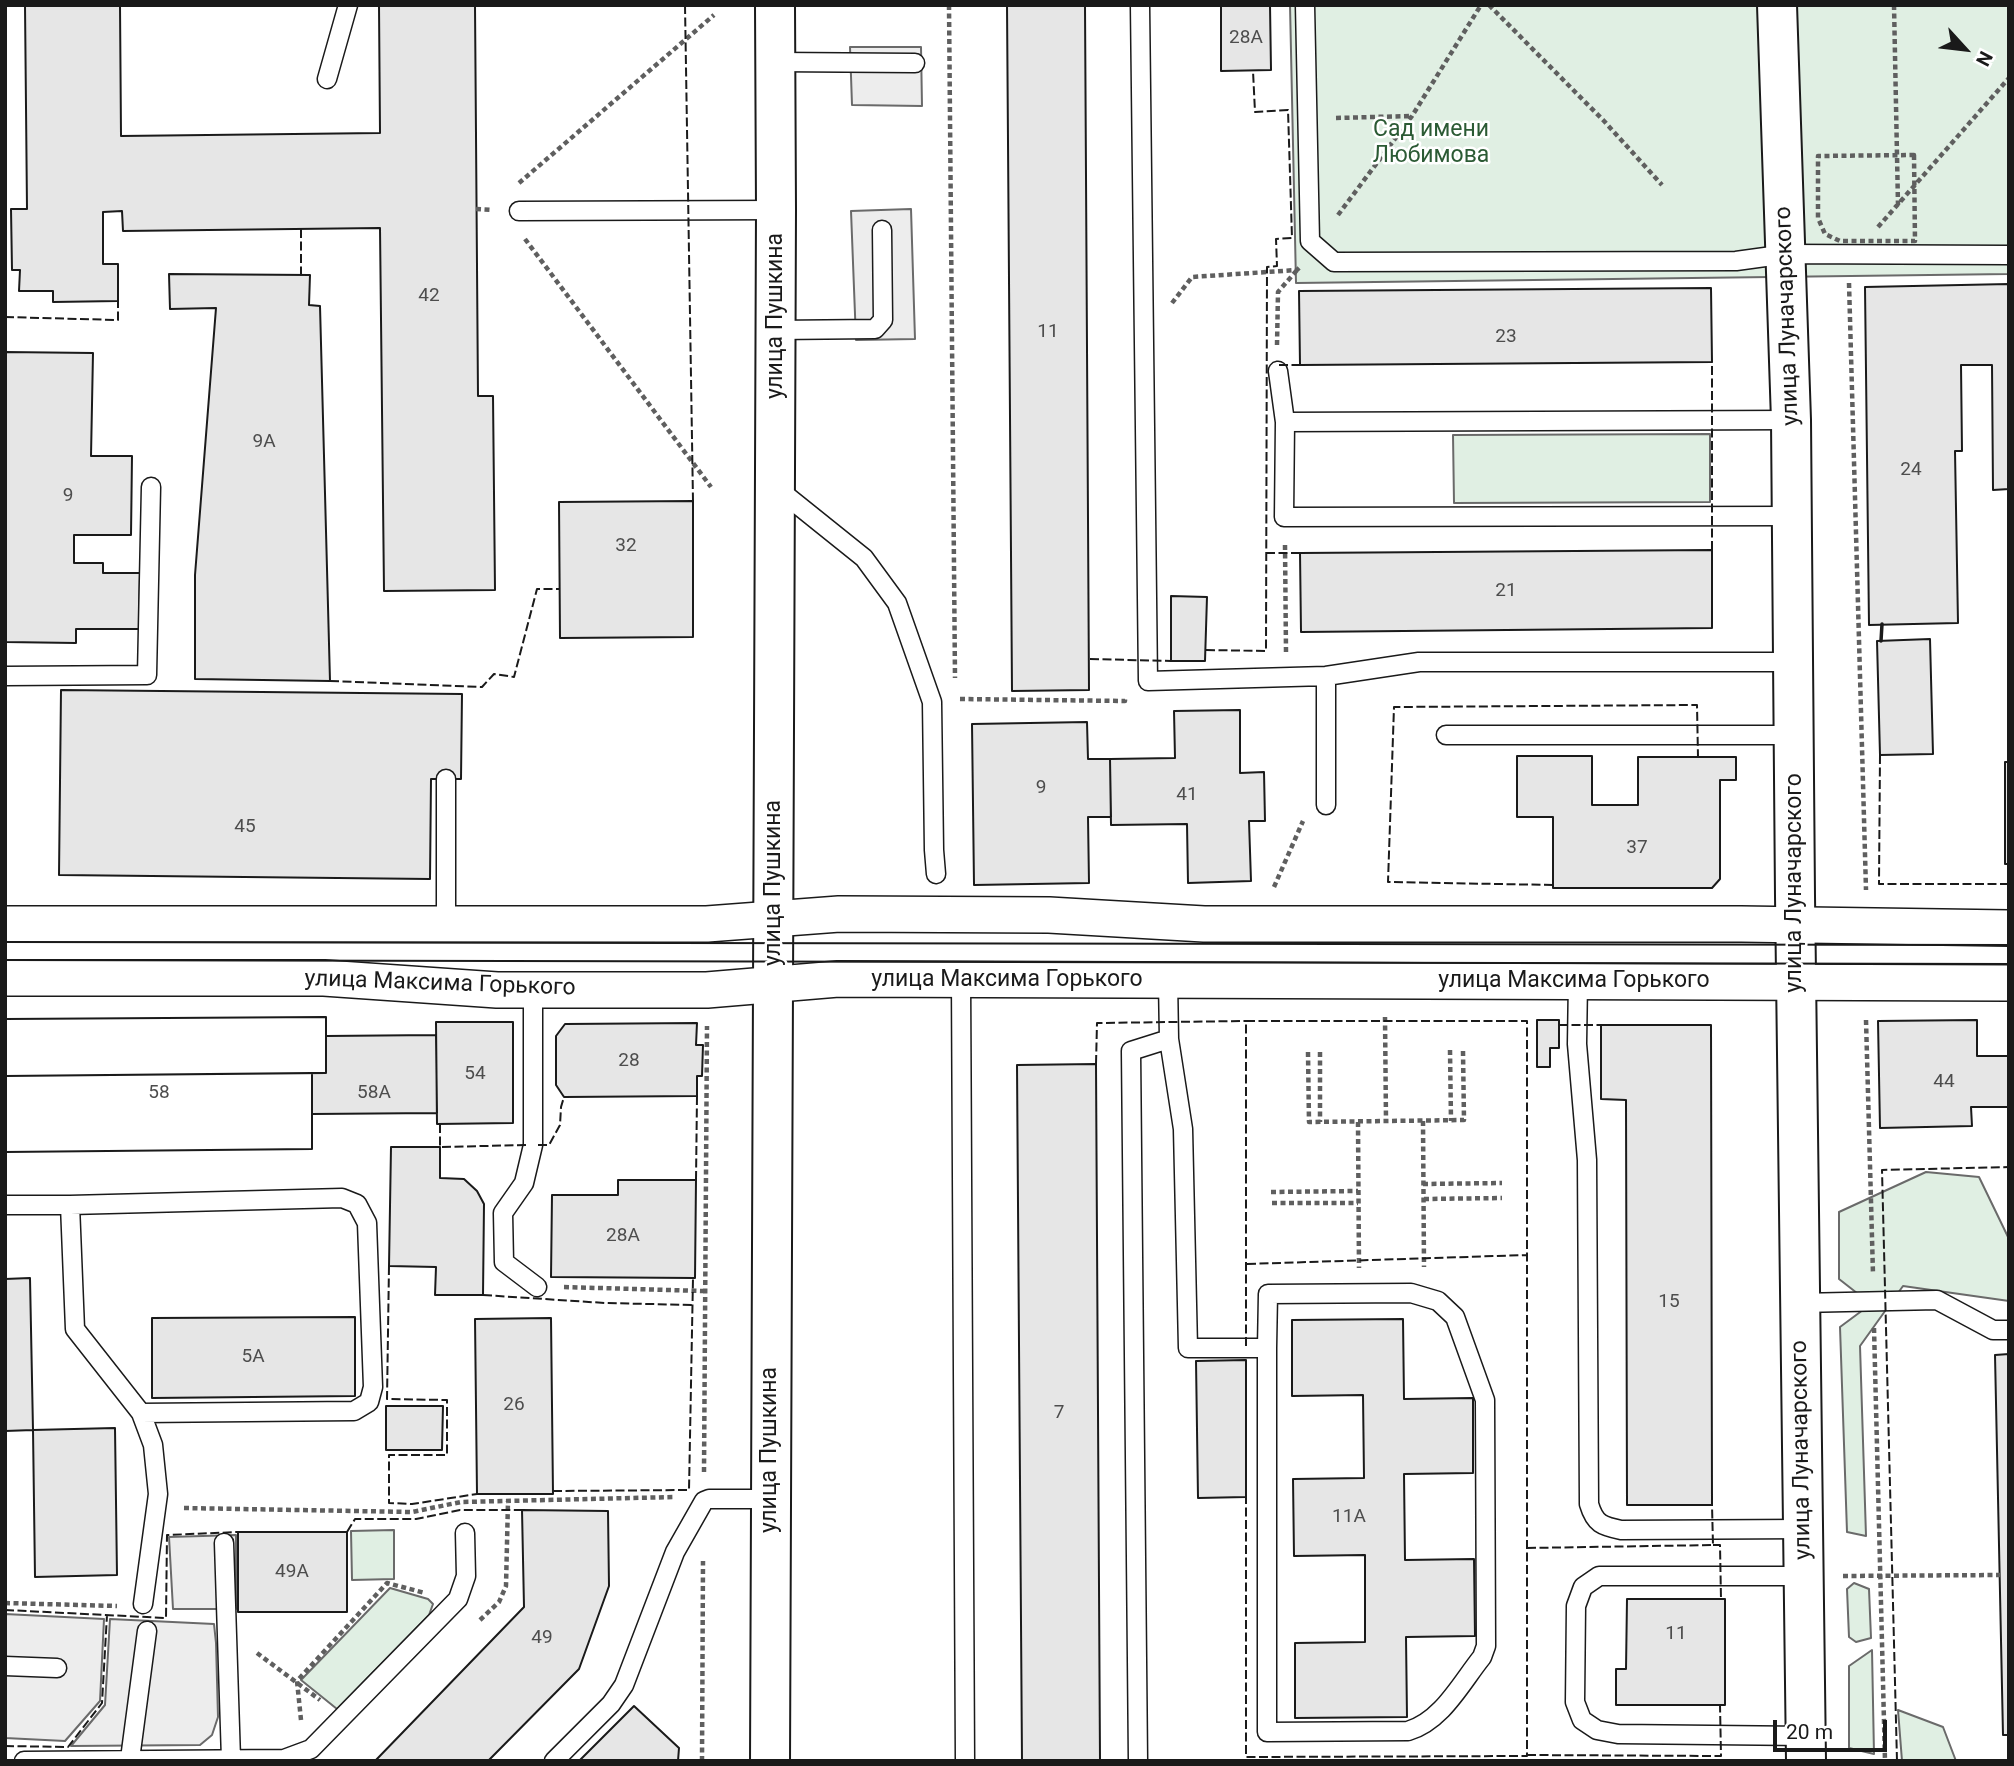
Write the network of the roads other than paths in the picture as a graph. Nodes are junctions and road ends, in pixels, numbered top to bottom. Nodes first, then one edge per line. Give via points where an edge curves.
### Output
1 (348, 5) edge
2 (775, 5) edge
3 (1140, 5) edge
4 (1306, 5) edge
5 (1777, 5) edge
6 (775, 62) junction
7 (915, 62) dead end
8 (327, 79) dead end
9 (776, 210) junction
10 (519, 211) road end
11 (882, 230) dead end
12 (1787, 254) junction
13 (2009, 255) edge
14 (776, 330) junction
15 (1278, 371) road end
16 (1791, 420) junction
17 (1285, 422) junction
18 (775, 486) junction
19 (151, 487) dead end
20 (1791, 516) junction
21 (1794, 662) junction
22 (5, 676) edge
23 (1326, 676) junction
24 (1446, 735) dead end
25 (1794, 736) junction
26 (446, 779) dead end
27 (1326, 805) dead end
28 (936, 874) dead end
29 (774, 918) junction
30 (5, 924) edge
31 (446, 924) junction
32 (1795, 926) junction
33 (2009, 928) edge
34 (5, 978) edge
35 (961, 979) junction
36 (1168, 981) junction
37 (1578, 981) junction
38 (1796, 982) junction
39 (2009, 983) edge
40 (774, 984) junction
41 (533, 990) junction
42 (1169, 1039) junction
43 (5, 1205) edge
44 (69, 1205) junction
45 (537, 1287) road end
46 (1800, 1303) junction
47 (2009, 1330) edge
48 (1267, 1348) junction
49 (141, 1413) junction
50 (769, 1499) junction
51 (1804, 1529) junction
52 (465, 1533) dead end
53 (224, 1543) dead end
54 (1804, 1576) junction
55 (135, 1605) road end
56 (147, 1631) dead end
57 (5, 1666) edge
58 (57, 1668) dead end
59 (1806, 1749) edge
60 (130, 1759) junction
61 (231, 1759) junction
62 (24, 1761) edge
63 (554, 1761) edge
64 (770, 1761) edge
65 (965, 1761) edge
66 (1138, 1761) edge

1 - 8 lane
2 - 6 main road, улица Пушкина
3 - 23 lane via 1148,681
4 - 12 lane via 1310,241 1334,262 1736,261
5 - 12 main road, улица Луначарского
6 - 7 lane
6 - 9 main road, улица Пушкина
9 - 10 lane
9 - 14 main road, улица Пушкина
11 - 14 lane via 883,320 875,329
12 - 13 lane via 1861,247
12 - 16 main road, улица Луначарского
14 - 18 main road, улица Пушкина
15 - 17 lane
16 - 17 lane
16 - 20 main road, улица Луначарского
17 - 20 lane via 1284,517
18 - 28 lane via 864,558 897,603 932,702
18 - 29 main road, улица Пушкина
19 - 22 lane via 147,676
20 - 21 main road, улица Луначарского
21 - 23 lane via 1419,662
21 - 25 main road, улица Луначарского
23 - 27 lane
24 - 25 lane
25 - 32 main road, улица Луначарского
26 - 31 lane
29 - 31 street via 707,924
29 - 32 street via 1049,915 1204,924
29 - 40 main road, улица Пушкина
30 - 31 street
32 - 33 street
32 - 38 main road, улица Луначарского
34 - 41 street, улица Максима Горького via 324,978
35 - 36 street, улица Максима Горького
35 - 40 street, улица Максима Горького
35 - 65 lane
36 - 37 street, улица Максима Горького
36 - 42 lane
37 - 38 street, улица Максима Горького
37 - 51 lane via 1577,1044 1587,1160 1589,1504 1593,1518 1605,1527 1621,1530
38 - 39 street, улица Максима Горького
38 - 46 main road, улица Луначарского
40 - 41 street, улица Максима Горького via 707,990
40 - 50 main road, улица Пушкина
41 - 45 lane via 533,1145 524,1183 503,1213 503,1237 504,1262
42 - 48 lane via 1183,1129 1188,1348
42 - 66 lane via 1131,1051
43 - 44 lane
44 - 49 lane via 75,1329
44 - 49 lane via 342,1198 357,1204 367,1223 373,1387 369,1402 354,1411
46 - 47 lane via 1937,1300 1993,1330
46 - 51 main road, улица Луначарского
48 - 48 lane via 1267,1732 1408,1731 1422,1727 1434,1718 1486,1646 1485,1400 1455,1317 1438,1301 1411,1293 1268,1294
49 - 55 lane via 153,1445 158,1494
50 - 63 lane via 704,1499 675,1552 624,1685
50 - 64 main road, улица Пушкина
51 - 54 main road, улица Луначарского
52 - 61 lane via 466,1576 458,1599 311,1749 284,1759
53 - 61 lane
54 - 59 main road, улица Луначарского
54 - 59 lane via 1599,1576 1583,1587 1576,1606 1575,1702 1582,1720 1597,1730
56 - 60 lane
57 - 58 lane
60 - 61 lane
60 - 62 lane

